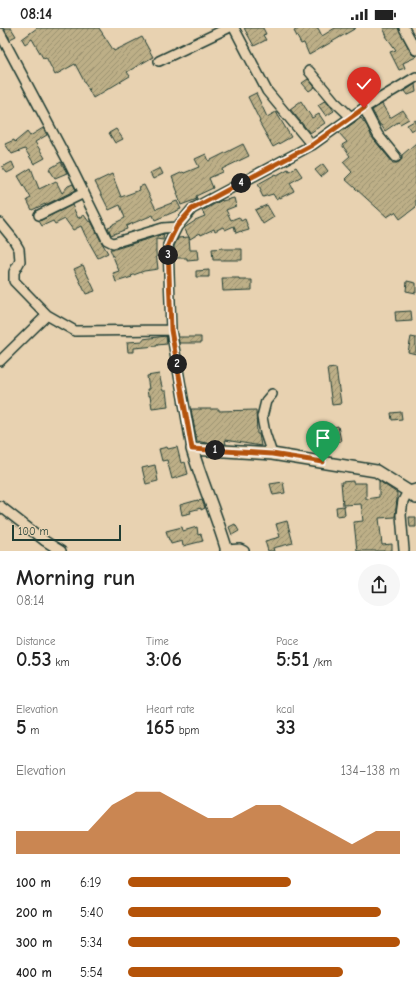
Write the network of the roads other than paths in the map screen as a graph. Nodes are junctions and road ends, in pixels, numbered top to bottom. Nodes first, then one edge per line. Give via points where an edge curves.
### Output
1 (228, 28) edge
2 (234, 28) edge
3 (404, 28) edge
4 (0, 33) edge
5 (416, 50) edge
6 (159, 61) dead end
7 (309, 71) dead end
8 (416, 77) edge
9 (364, 108) junction
10 (351, 117) junction
11 (312, 145) junction
12 (396, 157) dead end
13 (84, 193) junction
14 (39, 215) dead end
15 (0, 223) edge
16 (177, 226) junction
17 (47, 315) junction
18 (171, 330) junction
19 (0, 361) edge
20 (272, 394) dead end
21 (192, 449) junction
22 (272, 454) junction
23 (413, 493) edge
24 (0, 506) edge
25 (404, 550) edge
26 (61, 551) edge
27 (226, 551) edge
28 (244, 551) edge

1 - 6 street
2 - 11 street via 267,91
3 - 5 street
4 - 13 street
7 - 10 street
8 - 9 street
9 - 10 street
9 - 12 street via 378,136
10 - 11 street
11 - 16 street via 192,209
13 - 14 street
13 - 16 street via 107,240 113,243
15 - 17 street via 19,249 20,261 14,272 14,281
16 - 18 street via 168,245
17 - 18 street via 75,331
17 - 19 street
18 - 21 street
20 - 22 street via 266,401 262,417
21 - 22 main road
21 - 27 main road
22 - 23 main road via 376,471
23 - 25 street via 403,501 401,515
24 - 26 street
27 - 28 street

